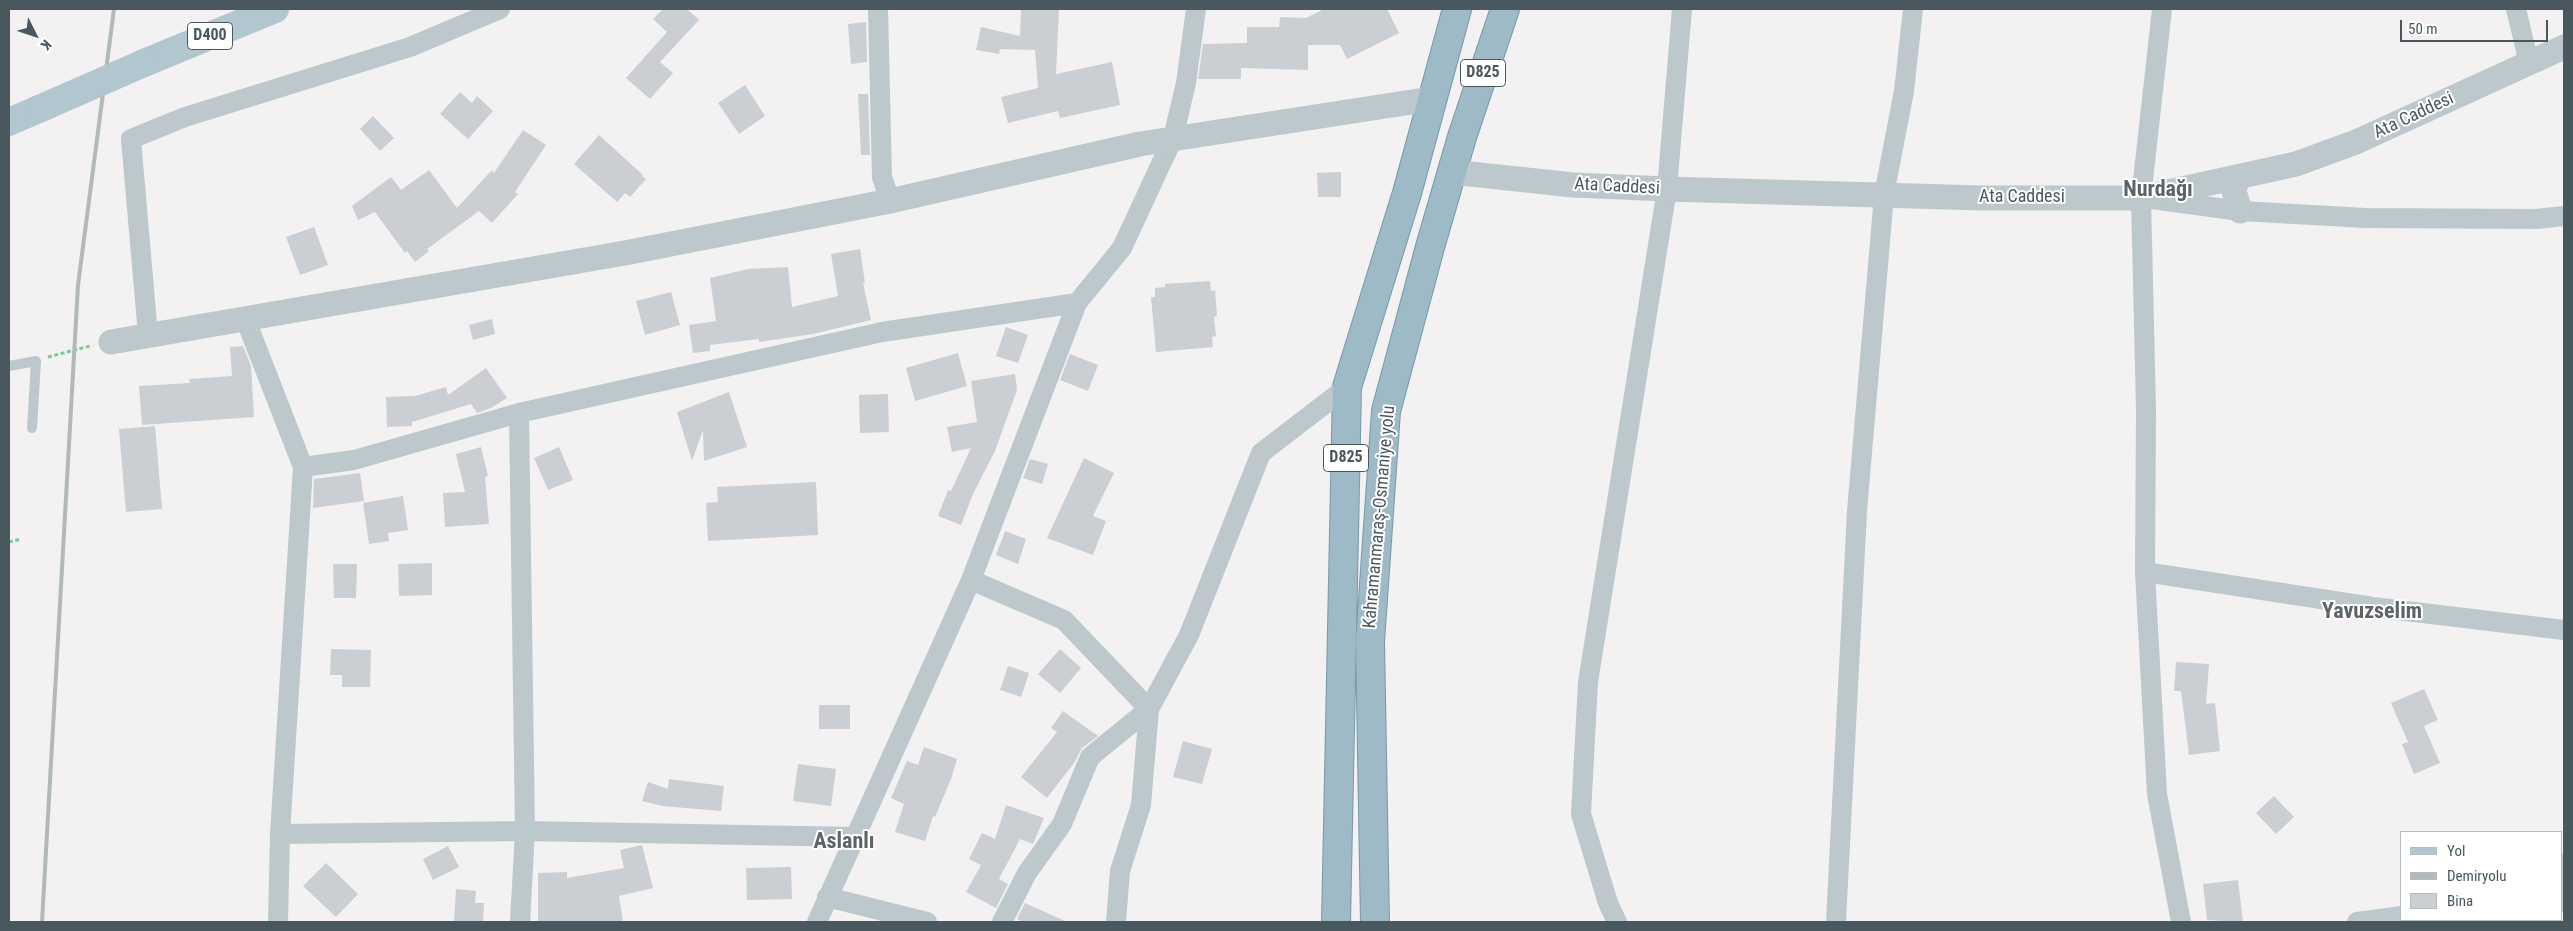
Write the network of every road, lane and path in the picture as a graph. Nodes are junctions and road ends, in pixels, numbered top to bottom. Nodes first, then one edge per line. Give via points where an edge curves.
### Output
1 (275, 9) edge
2 (500, 9) edge
3 (878, 9) edge
4 (1196, 9) edge
5 (1458, 9) edge
6 (1505, 9) edge
7 (1682, 9) edge
8 (1913, 9) edge
9 (2162, 9) edge
10 (2516, 9) edge
11 (2564, 47) edge
12 (2529, 63) junction
13 (1431, 99) junction
14 (9, 122) edge
15 (1173, 138) junction
16 (1452, 172) junction
17 (2241, 176) junction
18 (1668, 189) junction
19 (1884, 195) junction
20 (2141, 198) junction
21 (890, 201) junction
22 (2240, 212) junction
23 (2564, 216) edge
24 (1077, 303) junction
25 (245, 318) junction
26 (148, 335) junction
27 (111, 342) joint
28 (36, 360) junction
29 (9, 366) edge
30 (1347, 387) junction
31 (519, 413) junction
32 (32, 428) dead end
33 (303, 467) junction
34 (21, 539) dead end
35 (9, 542) edge
36 (2144, 572) junction
37 (970, 580) junction
38 (2564, 630) edge
39 (1149, 710) junction
40 (525, 831) junction
41 (280, 834) junction
42 (857, 837) junction
43 (2564, 863) edge
44 (827, 897) junction
45 (2563, 902) edge
46 (2400, 916) edge
47 (278, 922) edge
48 (520, 922) edge
49 (817, 922) edge
50 (926, 922) edge
51 (1002, 922) edge
52 (1116, 922) edge
53 (1336, 922) edge
54 (1375, 922) edge
55 (1617, 922) edge
56 (1836, 922) edge
57 (2181, 922) edge
58 (2358, 922) edge

1 - 14 main road, D400, bridge
2 - 26 street via 410,47 185,117 131,139
3 - 21 street via 882,177
4 - 15 street via 1186,83
5 - 13 highway, Kahramanmaraş-Osmaniye yolu / D825
6 - 16 highway, Kahramanmaraş-Osmaniye yolu / D825
7 - 18 street
8 - 19 street via 1904,91
9 - 20 street
10 - 12 street
11 - 12 street, Ata Caddesi
12 - 17 street, Ata Caddesi via 2356,142 2296,164
13 - 15 street
13 - 30 highway, Kahramanmaraş-Osmaniye yolu / D825 via 1407,193
15 - 21 street
15 - 24 street via 1122,248
16 - 18 street, Ata Caddesi via 1574,185
16 - 54 highway, Kahramanmaraş-Osmaniye yolu / D825 via 1386,411 1370,642
17 - 20 street, Ata Caddesi
17 - 22 street via 2233,188
18 - 19 street, Ata Caddesi
18 - 55 street via 1588,682 1582,814 1608,903
19 - 20 street, Ata Caddesi
19 - 56 street via 1857,511
20 - 22 street
20 - 36 street via 2146,410
21 - 25 street via 625,252
22 - 23 street via 2366,218 2536,219
24 - 31 street via 882,332
24 - 37 street
25 - 26 street
25 - 33 street
26 - 27 street
27 - 28 path
28 - 29 lane
28 - 32 lane
30 - 39 street via 1261,453 1189,635
30 - 53 highway, Kahramanmaraş-Osmaniye yolu / D825
31 - 33 street via 354,460
31 - 40 street
33 - 41 street
34 - 35 path
36 - 38 street via 2373,607
36 - 57 street via 2157,794
37 - 39 street via 1064,620
37 - 42 street
39 - 51 street via 1090,757 1062,824 1026,873
39 - 52 street via 1141,805 1120,871
40 - 41 street
40 - 42 street
40 - 48 street
41 - 47 street
42 - 44 street
43 - 45 street
44 - 49 street
44 - 50 street
46 - 58 street

